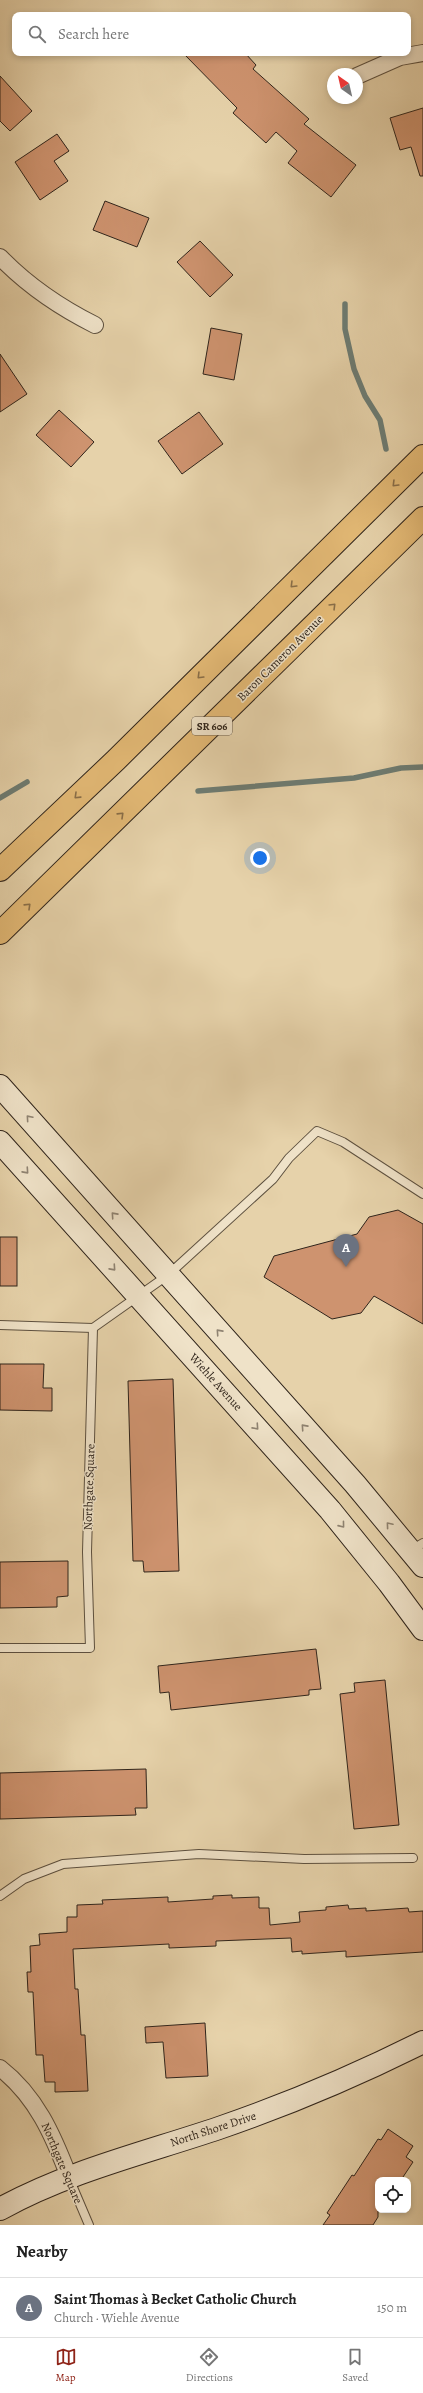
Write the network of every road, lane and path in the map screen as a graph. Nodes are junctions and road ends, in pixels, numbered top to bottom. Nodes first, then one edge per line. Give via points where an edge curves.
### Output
1 (423, 53) edge
2 (411, 55) edge
3 (406, 56) edge
4 (363, 73) edge
5 (0, 257) edge
6 (95, 325) dead end
7 (423, 456) edge
8 (423, 518) edge
9 (0, 870) edge
10 (0, 933) edge
11 (0, 1086) edge
12 (0, 1142) edge
13 (423, 1194) edge
14 (168, 1275) junction
15 (139, 1296) junction
16 (0, 1325) edge
17 (93, 1328) junction
18 (419, 1553) edge
19 (423, 1630) edge
20 (0, 1648) edge
21 (413, 1858) dead end
22 (0, 1896) edge
23 (423, 2042) edge
24 (0, 2068) edge
25 (69, 2177) junction
26 (0, 2209) edge
27 (89, 2225) edge

1 - 2 street
3 - 4 street
5 - 6 street via 32,288
7 -> 9 main road via 116,760
10 -> 8 main road, Baron Cameron Avenue / SR 606
14 -> 11 main road
12 -> 15 main road, Wiehle Avenue
13 - 14 lane via 343,1142 317,1131 293,1154 273,1179
14 - 15 lane
18 -> 14 main road
15 - 17 lane
15 -> 19 main road, Wiehle Avenue via 330,1510
16 - 17 lane
17 - 20 lane, Northgate Square via 87,1552 90,1648
21 - 22 lane via 304,1859 199,1854 63,1864 24,1879
23 - 25 main road, North Shore Drive via 343,2080 259,2114
24 - 25 street, Northgate Square via 24,2090 44,2120
25 - 26 main road, North Shore Drive
25 - 27 lane, Northgate Square

